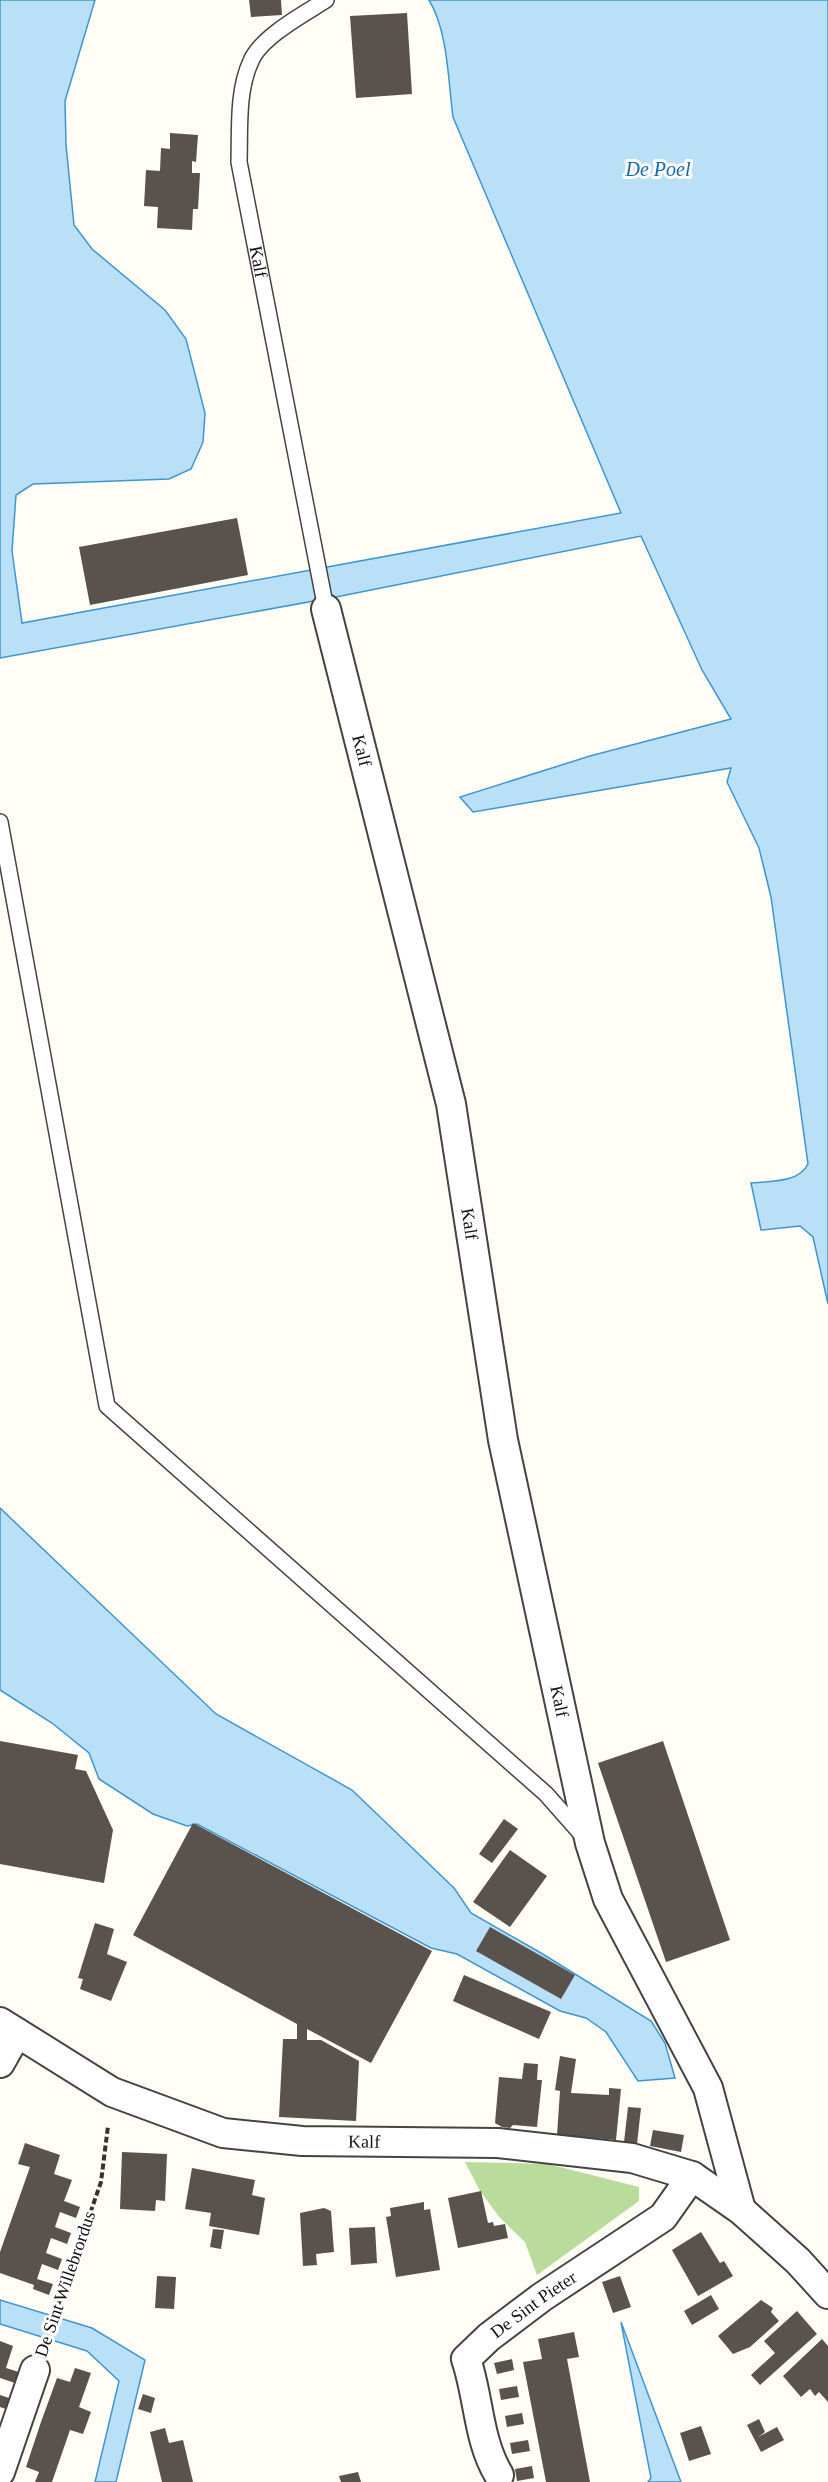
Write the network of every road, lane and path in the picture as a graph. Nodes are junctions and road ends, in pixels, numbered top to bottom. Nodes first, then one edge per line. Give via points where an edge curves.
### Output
1 (326, 0) edge
2 (326, 609) joint
3 (0, 822) edge
4 (590, 1843) junction
5 (8, 2027) edge
6 (0, 2063) edge
7 (112, 2092) junction
8 (692, 2176) junction
9 (741, 2210) junction
10 (828, 2294) edge
11 (35, 2370) joint
12 (0, 2472) edge
13 (499, 2475) dead end

1 - 2 lane, Kalf via 274,35 251,59 242,94 239,162
2 - 4 street, Kalf via 451,1104 503,1440
3 - 4 lane, Kalf via 107,1406 546,1794
4 - 9 street, Kalf via 608,1899 708,2088
5 - 6 street
5 - 7 street, Kalf
7 - 8 street, Kalf via 223,2133 302,2141 498,2143 633,2158
7 - 11 path, De Sint Willebrordus via 101,2182
8 - 9 street, Kalf
8 - 13 street, De Sint Pieter via 663,2217 542,2297 466,2359 489,2458
9 - 10 street, Kalf
11 - 12 street, De Sint Willebrordus

